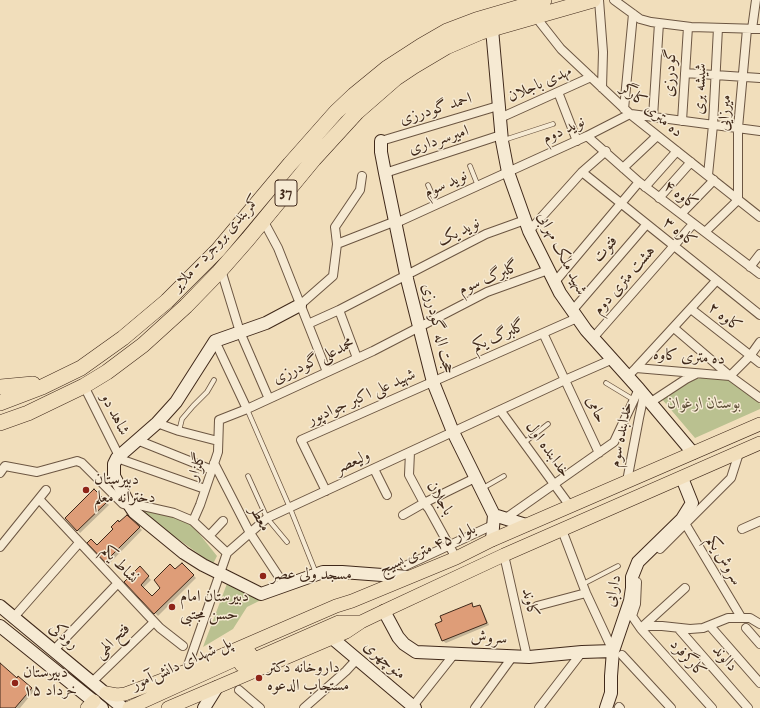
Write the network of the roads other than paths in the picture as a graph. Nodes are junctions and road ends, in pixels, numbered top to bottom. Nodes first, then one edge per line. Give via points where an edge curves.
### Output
1 (544, 0) edge
2 (593, 0) edge
3 (600, 0) edge
4 (614, 0) edge
5 (756, 0) edge
6 (633, 14) junction
7 (534, 16) junction
8 (659, 23) junction
9 (688, 27) junction
10 (718, 28) junction
11 (492, 29) junction
12 (753, 29) edge
13 (685, 73) junction
14 (715, 75) junction
15 (591, 77) junction
16 (743, 77) junction
17 (760, 78) edge
18 (602, 88) junction
19 (558, 92) junction
20 (627, 111) junction
21 (499, 112) junction
22 (653, 117) junction
23 (682, 121) junction
24 (553, 124) dead end
25 (713, 125) junction
26 (738, 128) junction
27 (760, 131) edge
28 (587, 136) junction
29 (657, 136) junction
30 (502, 138) junction
31 (381, 141) joint
32 (577, 141) junction
33 (677, 151) junction
34 (606, 152) junction
35 (691, 162) junction
36 (470, 166) dead end
37 (624, 168) junction
38 (508, 172) junction
39 (582, 172) junction
40 (385, 173) junction
41 (362, 176) dead end
42 (711, 177) junction
43 (642, 184) junction
44 (428, 185) dead end
45 (478, 186) junction
46 (659, 198) junction
47 (738, 200) junction
48 (620, 204) junction
49 (436, 205) junction
50 (680, 214) junction
51 (760, 217) edge
52 (263, 220) junction
53 (396, 222) junction
54 (693, 224) junction
55 (646, 225) junction
56 (527, 226) junction
57 (705, 232) junction
58 (337, 244) junction
59 (673, 246) junction
60 (760, 254) edge
61 (750, 266) junction
62 (221, 270) junction
63 (548, 270) junction
64 (760, 274) edge
65 (407, 275) junction
66 (716, 281) junction
67 (554, 283) junction
68 (300, 305) junction
69 (691, 309) junction
70 (339, 310) junction
71 (575, 314) junction
72 (760, 315) edge
73 (308, 324) junction
74 (420, 327) junction
75 (674, 328) junction
76 (240, 332) junction
77 (543, 333) junction
78 (593, 338) junction
79 (215, 341) junction
80 (760, 342) edge
81 (750, 356) junction
82 (357, 358) junction
83 (613, 359) junction
84 (760, 363) edge
85 (327, 372) junction
86 (632, 372) junction
87 (697, 374) junction
88 (730, 376) junction
89 (214, 380) dead end
90 (565, 380) junction
91 (54, 381) junction
92 (433, 382) junction
93 (606, 383) dead end
94 (84, 386) junction
95 (0, 387) edge
96 (642, 397) junction
97 (760, 398) edge
98 (269, 399) junction
99 (0, 403) edge
100 (247, 409) junction
101 (500, 410) junction
102 (219, 420) joint
103 (0, 423) edge
104 (157, 423) junction
105 (548, 424) dead end
106 (760, 424) edge
107 (179, 431) junction
108 (453, 432) junction
109 (137, 440) junction
110 (218, 441) junction
111 (524, 442) junction
112 (760, 443) edge
113 (410, 452) junction
114 (599, 453) junction
115 (693, 453) junction
116 (739, 453) junction
117 (118, 457) junction
118 (213, 466) junction
119 (374, 469) junction
120 (0, 473) edge
121 (248, 476) dead end
122 (504, 476) dead end
123 (475, 478) junction
124 (682, 478) junction
125 (627, 481) junction
126 (555, 485) junction
127 (205, 488) junction
128 (46, 490) dead end
129 (481, 490) junction
130 (326, 491) junction
131 (387, 495) dead end
132 (39, 499) junction
133 (424, 503) junction
134 (130, 506) junction
135 (570, 506) junction
136 (290, 508) junction
137 (403, 515) dead end
138 (267, 518) junction
139 (498, 520) junction
140 (193, 521) junction
141 (223, 521) dead end
142 (760, 521) edge
143 (684, 522) junction
144 (526, 525) junction
145 (742, 529) dead end
146 (562, 530) junction
147 (250, 533) junction
148 (209, 536) junction
149 (492, 540) junction
150 (286, 542) dead end
151 (79, 543) junction
152 (0, 547) edge
153 (453, 552) junction
154 (227, 553) junction
155 (504, 555) junction
156 (618, 566) dead end
157 (407, 572) junction
158 (220, 573) junction
159 (316, 574) junction
160 (118, 584) junction
161 (583, 584) junction
162 (285, 586) junction
163 (685, 588) dead end
164 (586, 593) junction
165 (352, 601) junction
166 (0, 606) edge
167 (537, 606) dead end
168 (384, 611) junction
169 (741, 617) junction
170 (338, 618) junction
171 (17, 619) junction
172 (154, 622) junction
173 (361, 622) junction
174 (760, 624) edge
175 (0, 626) edge
176 (710, 626) junction
177 (678, 628) junction
178 (746, 628) dead end
179 (641, 629) junction
180 (10, 634) junction
181 (332, 638) junction
182 (44, 642) junction
183 (760, 644) edge
184 (183, 646) dead end
185 (54, 650) junction
186 (582, 652) junction
187 (34, 653) junction
188 (455, 653) junction
189 (618, 653) junction
190 (513, 656) junction
191 (527, 657) junction
192 (358, 658) junction
193 (186, 672) junction
194 (92, 682) junction
195 (760, 683) edge
196 (217, 687) junction
197 (239, 690) dead end
198 (106, 693) junction
199 (94, 706) edge
200 (256, 707) edge
201 (414, 707) edge
202 (123, 708) edge
203 (128, 708) edge
204 (145, 708) edge
205 (168, 708) edge
206 (204, 708) edge
207 (304, 708) edge
208 (475, 708) edge
209 (540, 708) edge
210 (606, 708) edge
211 (671, 708) edge
212 (712, 708) edge
213 (748, 708) edge

1 - 91 highway, کمربندی بروجرد - ملایر / 37 via 447,31 387,68 336,112 218,250 167,302 106,351 81,368
2 - 7 highway, کمربندی بروجرد - ملایر / 37
3 - 18 street
4 - 6 street
5 - 12 street, میرزایی
6 - 8 street via 640,19
6 - 20 street
7 - 11 highway, کمربندی بروجرد - ملایر / 37
7 - 15 street, ده متری کارگر via 561,49
8 - 9 street
8 - 22 street
9 - 10 street
9 - 13 street, گودرزی
10 - 12 street
10 - 14 street, شیشه بری
11 - 21 street, شهید ملک مهرابی
11 - 52 highway, کمربندی بروجرد - ملایر / 37 via 440,50 375,95 328,143
12 - 16 street, میرزایی
13 - 14 street
13 - 23 street, گودرزی
14 - 16 street
14 - 25 street, شیشه بری
15 - 18 street, ده متری کارگر
15 - 19 street, مهدی باجلان
16 - 17 street
16 - 26 street, میرزایی
18 - 20 street, ده متری کارگر
19 - 21 street, مهدی باجلان
19 - 32 street
20 - 22 street
20 - 28 street, نوید دوم
20 - 29 street, ده متری کارگر
21 - 30 street, شهید ملک مهرابی
21 - 31 street, احمد گودرزی
22 - 23 street
23 - 25 street
24 - 30 lane
25 - 26 street
25 - 42 street, شیشه بری
26 - 27 street
26 - 47 street, میرزایی
28 - 32 street, نوید دوم
28 - 34 street, کاوه ۴
29 - 33 street, ده متری کارگر
29 - 37 street
30 - 38 street, شهید ملک مهرابی
30 - 40 street, امیرسرداری
31 - 40 street, حجت اله گودرزی
32 - 38 street, نوید دوم
33 - 35 street, ده متری کارگر
33 - 43 street
34 - 37 street, کاوه ۴
34 - 39 street
35 - 42 street, ده متری کارگر
35 - 46 street
36 - 45 lane
37 - 43 street, کاوه ۴
38 - 45 street, نوید سوم
38 - 56 street, شهید ملک مهرابی
39 - 48 street, کاوه ۳
39 - 56 street
40 - 53 street, حجت اله گودرزی
41 - 58 street via 360,190 336,227
42 - 47 street, ده متری کارگر
42 - 50 street
43 - 46 street, کاوه ۴
43 - 48 street
44 - 49 lane
45 - 49 street, نوید سوم
46 - 50 street, کاوه ۴
47 - 51 street, ده متری کارگر
47 - 57 street
48 - 55 street, کاوه ۳
48 - 67 street
49 - 53 street, نوید سوم
50 - 54 street, کاوه ۴
52 - 62 highway, کمربندی بروجرد - ملایر / 37
52 - 68 street via 278,248
53 - 58 street, نوید سوم
53 - 65 street, حجت اله گودرزی
54 - 57 street, کاوه ۴
54 - 59 street, هشت متری دوم
55 - 59 street, کاوه ۳
55 - 71 street, فتوت
56 - 63 street, شهید ملک مهرابی
56 - 65 street, نوید یک via 486,234
57 - 61 street, کاوه ۴
58 - 68 street via 333,276
59 - 66 street, کاوه ۳
59 - 78 street, هشت متری دوم
60 - 61 street
61 - 64 street, کاوه ۴
62 - 76 street
62 - 94 highway, کمربندی بروجرد - ملایر / 37 via 143,345
63 - 67 street, شهید ملک مهرابی
63 - 74 street, گلبرگ سوم via 487,292
65 - 70 street, نوید یک
65 - 74 street, حجت اله گودرزی
66 - 69 street
66 - 72 street, کاوه ۳
67 - 71 street, شهید ملک مهرابی
68 - 73 street
68 - 76 street via 266,323
69 - 75 street
69 - 81 street, کاوه ۲
70 - 73 street
70 - 82 street
71 - 77 street, گلبرگ یکم
71 - 78 street, شهید ملک مهرابی
73 - 85 street
74 - 82 street, محمدعلی گودرزی
74 - 92 street, حجت اله گودرزی
75 - 86 street
75 - 88 street
76 - 79 street
76 - 98 street
77 - 90 street, حامی
77 - 92 street, گلبرگ یکم
78 - 83 street, شهید ملک مهرابی
79 - 100 street
79 - 104 street via 176,402
80 - 81 street, ده متری کاوه
81 - 84 street, کاوه ۲
81 - 88 street, ده متری کاوه
82 - 85 street, محمدعلی گودرزی
83 - 86 street, شهید ملک مهرابی
83 - 90 street, ولیعصر
85 - 98 street, محمدعلی گودرزی
86 - 87 street, ده متری کاوه
86 - 96 street, شهید ملک مهرابی
87 - 88 street, ده متری کاوه
87 - 96 street
88 - 97 street
89 - 107 lane via 207,392 182,419
90 - 101 street, ولیعصر
90 - 114 street, حامی
91 - 95 highway
91 - 99 highway, کمربندی بروجرد - ملایر / 37
92 - 108 street, حجت اله گودرزی
92 - 130 street, شهید علی اکبر جوادپور via 301,440
93 - 96 lane
94 - 103 highway, کمربندی بروجرد - ملایر / 37
94 - 117 street, شاهد دو
96 - 114 street via 614,442
96 - 115 street, شهید ملک مهرابی
96 - 125 street, خدابنده سوم
98 - 100 street, محمدعلی گودرزی
100 - 102 street, محمدعلی گودرزی
100 - 136 lane
101 - 108 street, ولیعصر
101 - 111 street, خدابنده اول
102 - 110 street, گلزار
104 - 107 street
104 - 109 street
105 - 111 lane
106 - 115 main road, بلوار ۴۵ متری بسیج
107 - 110 street
108 - 113 street, ولیعصر
108 - 123 street, حجت اله گودرزی
109 - 117 street
109 - 118 street
110 - 118 street, گلزار via 218,452
111 - 126 street, خدابنده اول
112 - 116 main road
113 - 119 street, ولیعصر
113 - 133 street, باجلان via 409,475
114 - 126 street
115 - 125 main road, بلوار ۴۵ متری بسیج
116 - 124 main road
116 - 143 street, کارگرفرد via 731,478
117 - 127 street
117 - 134 street via 114,464 114,476
118 - 127 street, گلزار
118 - 147 street, معطر
119 - 130 street, ولیعصر
119 - 131 street
120 - 134 street via 5,466 37,472 77,461 123,504
121 - 138 lane
122 - 129 lane
123 - 129 street, حجت اله گودرزی
123 - 133 street
124 - 143 street, دارابی via 692,503
124 - 146 main road
125 - 135 main road, بلوار ۴۵ متری بسیج
126 - 135 street, خدابنده اول
126 - 139 street
127 - 140 street, گلزار
128 - 132 street
129 - 139 street, حجت اله گودرزی
130 - 136 street, ولیعصر
132 - 151 street, نشاط یکم
132 - 152 street
133 - 137 street
133 - 153 street, باجلان
134 - 140 street via 134,504 174,513
134 - 158 street via 190,558
135 - 144 main road, بلوار ۴۵ متری بسیج
136 - 138 street, ولیعصر
136 - 159 lane
138 - 147 street, ولیعصر
138 - 150 lane
139 - 144 street
139 - 149 street
139 - 153 street
140 - 148 street
141 - 148 street
142 - 145 street
143 - 169 street, سروش یکم
143 - 179 street, کارگرفرد via 644,564 637,577 636,604 632,616
143 - 189 street, دارابی via 638,562 632,577 630,601
144 - 149 main road, بلوار ۴۵ متری بسیج
146 - 155 main road
146 - 161 street
147 - 154 street, ولیعصر
147 - 162 street, معطر
148 - 154 street
149 - 153 main road, بلوار ۴۵ متری بسیج
151 - 160 street, نشاط یکم
151 - 171 street
153 - 157 main road, بلوار ۴۵ متری بسیج
154 - 158 street, ولیعصر
155 - 168 main road
155 - 191 street, کاوند
156 - 161 lane
157 - 159 street
157 - 165 main road, بلوار ۴۵ متری بسیج
158 - 162 street via 261,594
158 - 193 street, ولیعصر
159 - 162 street
160 - 172 street, نشاط یکم
160 - 185 street
161 - 164 street
163 - 179 street
164 - 167 street
164 - 189 street
165 - 170 main road
165 - 193 main road, بلوار ۴۵ متری بسیج
166 - 171 street, رودکی
168 - 173 main road
168 - 188 street, سروش via 398,637 416,652
169 - 174 street via 750,618
169 - 176 street via 728,618
170 - 173 main road
170 - 203 main road, پل شهدای دانش‌آموز
170 - 204 main road, پل شهدای دانش‌آموز
171 - 180 street via 17,629
171 - 182 street, رودکی
172 - 184 street, نشاط یکم
172 - 194 street, فتح الهی
173 - 181 main road
175 - 180 street, رودکی
176 - 177 street
176 - 195 street
177 - 179 street via 648,626
177 - 213 street, دالوند
178 - 183 street
179 - 212 street, کارگرفرد
180 - 187 street, رودکی
181 - 192 street, منوچهری
181 - 196 main road
182 - 185 street, رودکی
182 - 187 street via 33,647
185 - 194 street, رودکی
186 - 189 street, سروش
186 - 191 street, سروش
186 - 209 street
187 - 199 street, رودکی
188 - 190 street, سروش
188 - 201 street
189 - 210 street, دارابی
189 - 211 street
190 - 191 street, سروش
190 - 208 street
192 - 201 street, منوچهری
192 - 207 street
193 - 198 main road, بلوار ۴۵ متری بسیج via 125,694
194 - 198 street, رودکی
196 - 205 main road
196 - 206 street
197 - 200 street
198 - 202 street, رودکی

